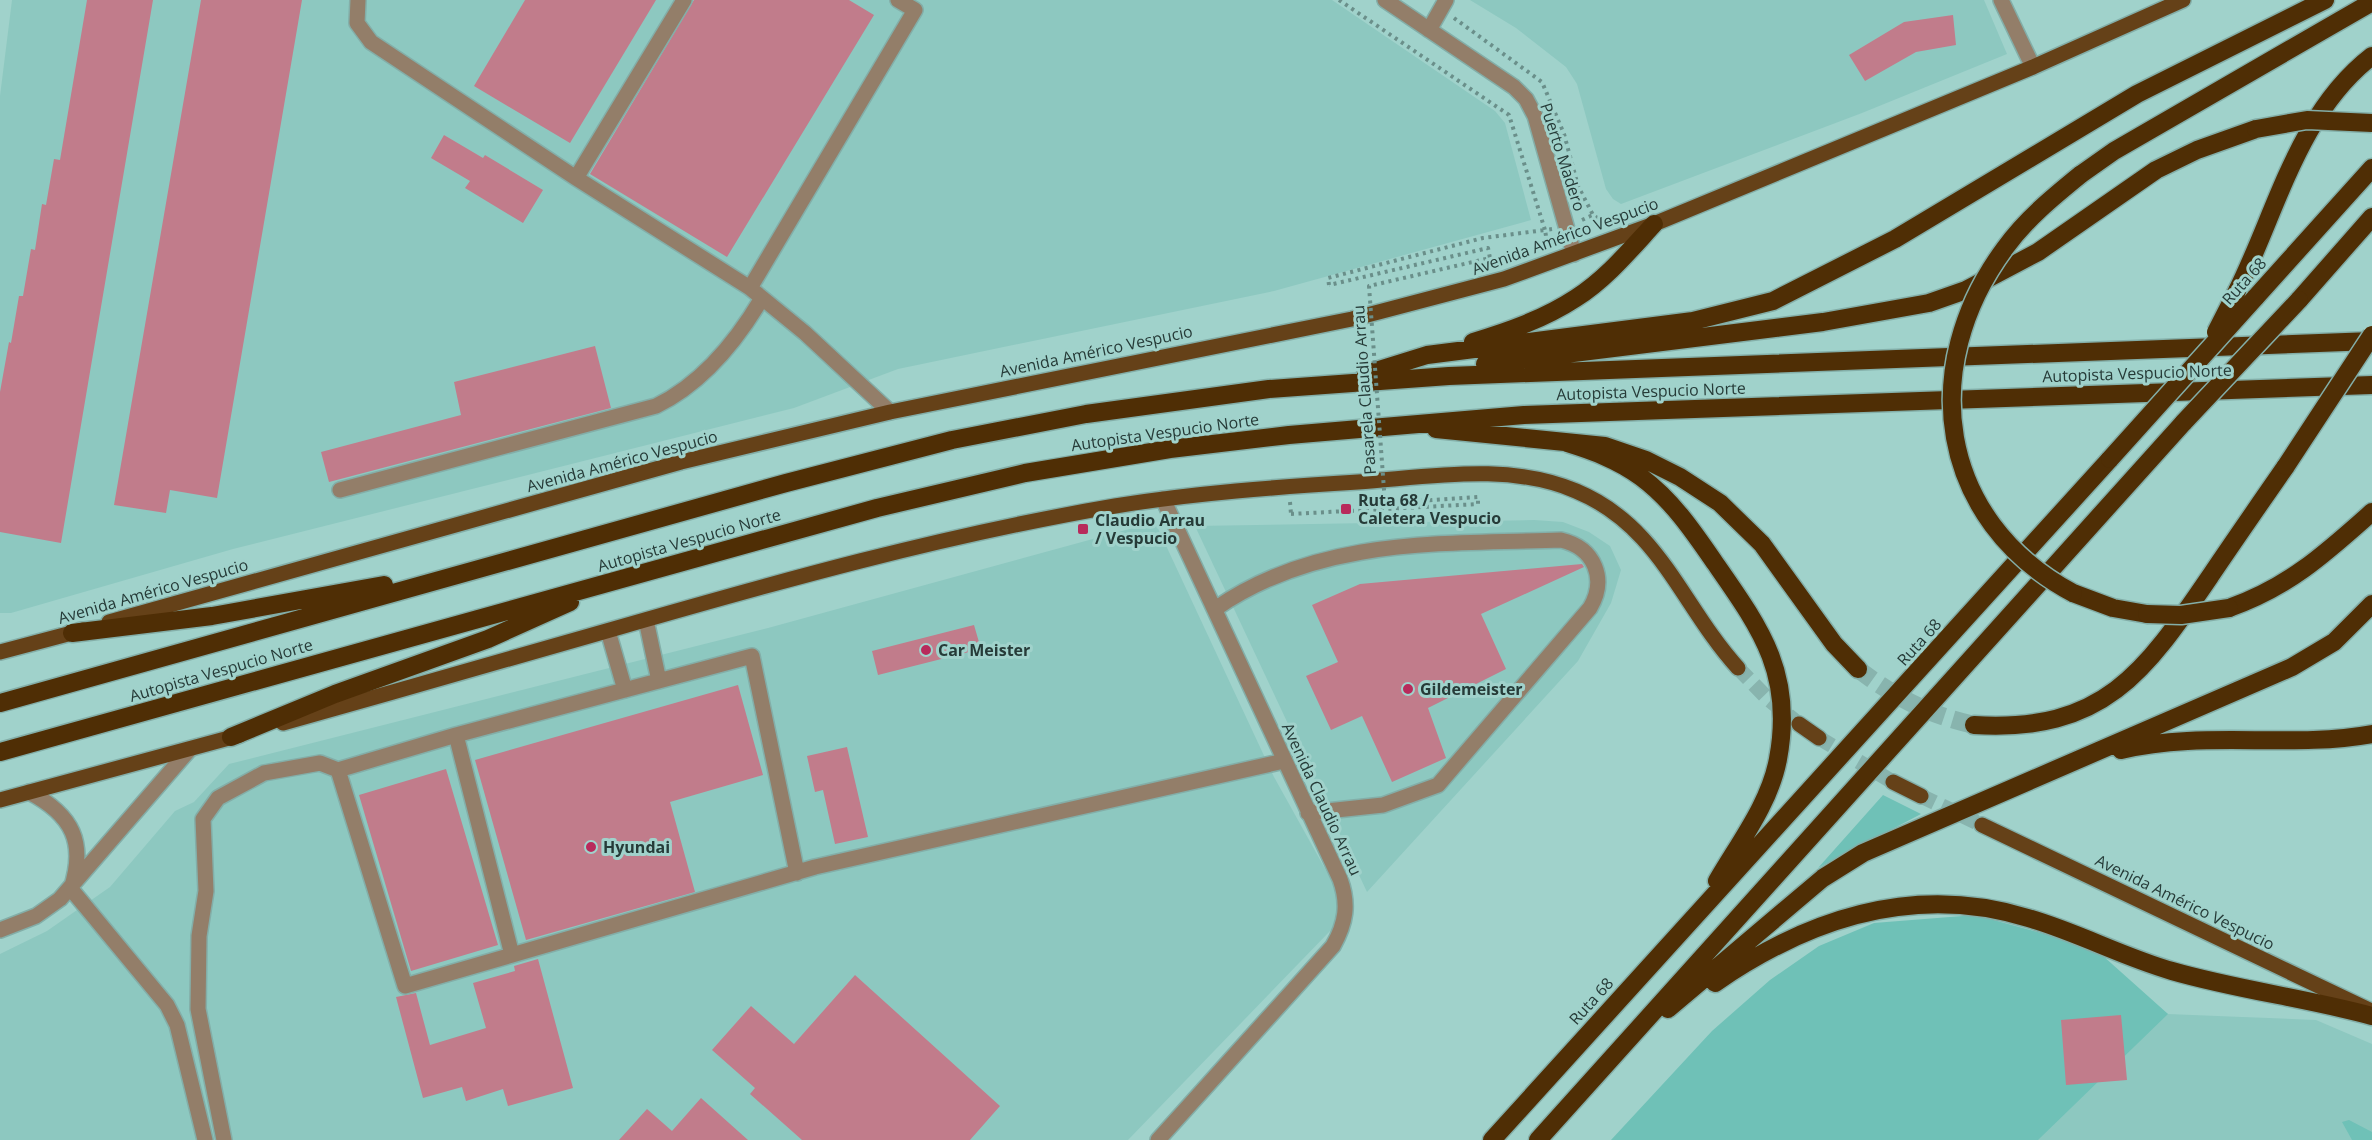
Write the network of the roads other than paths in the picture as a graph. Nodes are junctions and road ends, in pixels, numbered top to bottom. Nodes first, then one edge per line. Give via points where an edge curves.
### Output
1 (358, 0) edge
2 (684, 0) edge
3 (898, 0) edge
4 (1385, 0) edge
5 (1446, 0) edge
6 (2001, 0) edge
7 (2325, 0) edge
8 (2372, 2) edge
9 (2178, 3) edge
10 (1429, 30) junction
11 (2372, 56) edge
12 (2033, 67) junction
13 (2372, 123) edge
14 (2372, 168) edge
15 (576, 178) junction
16 (2372, 217) edge
17 (1654, 224) junction
18 (1574, 254) junction
19 (750, 288) junction
20 (762, 298) junction
21 (2372, 335) edge
22 (2372, 341) edge
23 (1427, 355) junction
24 (2203, 357) junction
25 (1366, 374) junction
26 (1329, 385) junction
27 (2372, 385) edge
28 (890, 412) junction
29 (1401, 425) junction
30 (1567, 442) junction
31 (340, 490) dead end
32 (1163, 499) junction
33 (2372, 512) edge
34 (498, 564) junction
35 (603, 584) junction
36 (2372, 604) edge
37 (1215, 609) junction
38 (646, 620) junction
39 (608, 631) junction
40 (72, 633) junction
41 (0, 652) edge
42 (1738, 669) tunnel mouth
43 (1858, 669) tunnel mouth
44 (659, 681) junction
45 (625, 690) junction
46 (0, 703) edge
47 (1799, 724) tunnel mouth
48 (1974, 725) tunnel mouth
49 (456, 735) junction
50 (2372, 735) edge
51 (231, 737) junction
52 (1819, 738) tunnel mouth
53 (189, 750) junction
54 (0, 752) edge
55 (1284, 761) junction
56 (2078, 761) junction
57 (338, 770) junction
58 (1893, 782) tunnel mouth
59 (29, 792) junction
60 (1921, 796) tunnel mouth
61 (0, 800) edge
62 (1308, 813) junction
63 (1982, 825) tunnel mouth
64 (797, 873) junction
65 (70, 890) junction
66 (1698, 912) junction
67 (0, 930) edge
68 (512, 955) junction
69 (2372, 1011) edge
70 (2372, 1016) edge
71 (1620, 1049) junction
72 (206, 1140) edge
73 (224, 1140) edge
74 (1158, 1140) edge
75 (1492, 1140) edge
76 (1538, 1140) edge

1 - 15 street via 357,23 371,42
2 - 15 street
3 - 19 street via 915,10
4 - 10 street, Puerto Madero
5 - 10 street
6 - 12 street
7 - 23 highway via 2137,94 1895,238 1773,301 1694,321
8 - 33 highway, bridge via 2114,151 2080,175 2021,228 1989,272 1963,326 1950,390 1953,434 1964,474 1995,529 2031,566 2073,593 2113,608 2147,615 2181,615 2229,608 2252,600 2289,580
9 - 12 main road, Avenida Américo Vespucio
10 - 18 street, Puerto Madero via 1526,99 1535,116
11 - 24 highway, bridge via 2351,74 2321,111
12 - 17 main road, Avenida Américo Vespucio
13 - 25 highway, bridge via 2307,120 2256,129 2197,150 2156,170 2038,252 1966,290 1929,303 1823,322 1468,366
14 - 24 highway, Ruta 68, bridge
15 - 19 street
16 - 71 highway, bridge
17 - 18 main road, Avenida Américo Vespucio
17 - 23 highway via 1602,277 1546,315 1506,332
18 - 28 main road, Avenida Américo Vespucio via 1450,295 1352,319
19 - 20 street
20 - 28 street
20 - 31 street via 747,324 713,365 689,387 656,406
21 - 48 highway, bridge via 2154,657 2088,707 2051,720
22 - 26 highway, Autopista Vespucio Norte via 1585,369
23 - 25 highway
24 - 66 highway, Ruta 68, bridge
25 - 26 highway
26 - 34 highway, Autopista Vespucio Norte via 1158,404 964,438 786,483
27 - 29 highway, Autopista Vespucio Norte via 1524,415
28 - 40 main road, Avenida Américo Vespucio via 670,465
29 - 30 highway
29 - 35 highway, Autopista Vespucio Norte via 1233,441 1025,473 877,508
30 - 43 highway via 1605,446 1630,454 1680,477 1720,503 1762,544 1834,644
30 - 66 highway via 1623,465 1669,502 1756,623 1776,668 1782,722 1774,776 1761,807
32 - 37 street, Avenida Claudio Arrau
32 - 38 main road via 915,547
32 - 42 main road via 1462,475 1511,475 1551,482 1597,500 1642,534 1707,631
34 - 40 highway via 212,616
34 - 46 highway, Autopista Vespucio Norte
35 - 51 highway via 489,639 335,694
35 - 54 highway, Autopista Vespucio Norte
36 - 56 highway via 2353,625 2313,656
37 - 55 street, Avenida Claudio Arrau
37 - 62 street via 1253,587 1304,566 1394,545 1561,540 1581,547 1595,563 1599,581 1590,608 1438,785 1383,804
38 - 39 main road
38 - 44 street
39 - 45 street
39 - 51 main road
40 - 41 main road, Avenida Américo Vespucio
44 - 45 street
44 - 64 street via 752,656
45 - 49 street
47 - 52 main road
49 - 57 street
49 - 68 street
50 - 56 highway via 2158,743
51 - 53 main road
53 - 59 main road
53 - 65 street
55 - 62 street, Avenida Claudio Arrau
55 - 64 street
56 - 71 highway via 1887,841 1841,866
57 - 68 street via 405,986
57 - 73 street via 320,763 264,773 218,798 203,819 206,891 199,936 198,1009
58 - 60 main road
59 - 61 main road
59 - 65 street via 55,809 74,834 78,861
62 - 74 street, Avenida Claudio Arrau via 1346,895 1342,930 1326,953
63 - 69 main road, Avenida Américo Vespucio
64 - 68 street
65 - 67 street via 36,916
65 - 72 street via 167,1005 177,1025
66 - 75 highway, Ruta 68
70 - 71 highway via 2171,971 2026,917 1970,907 1920,904 1844,917 1789,938 1745,962
71 - 76 highway

